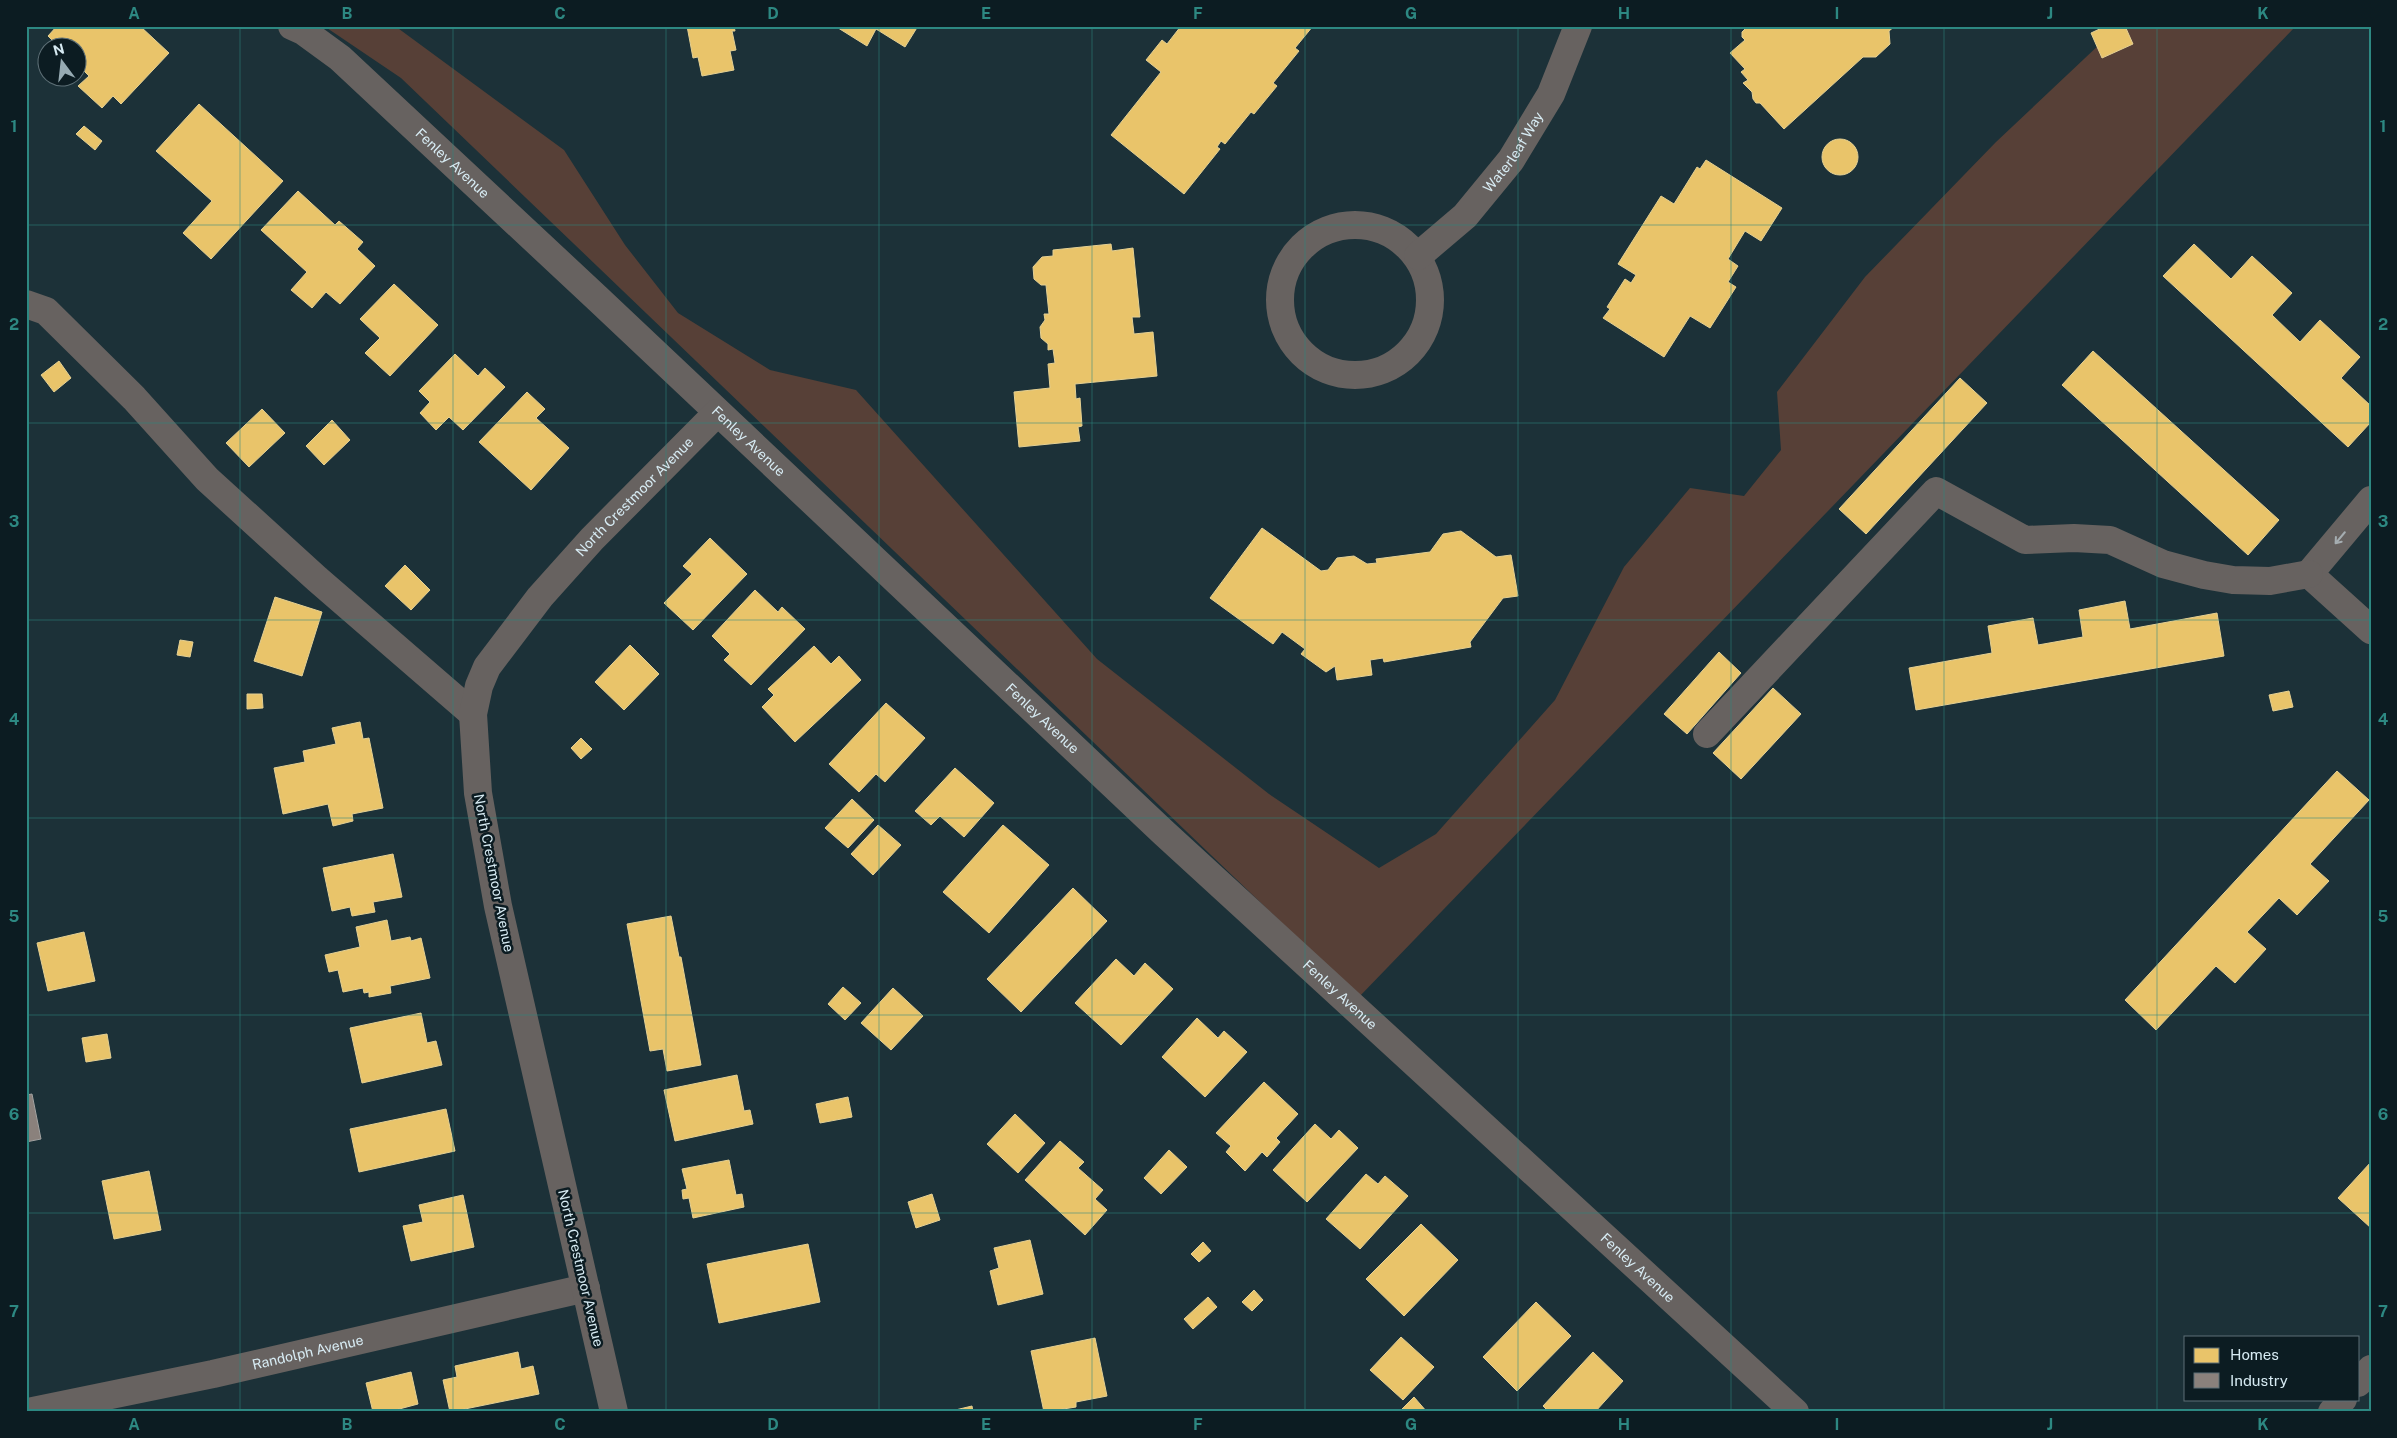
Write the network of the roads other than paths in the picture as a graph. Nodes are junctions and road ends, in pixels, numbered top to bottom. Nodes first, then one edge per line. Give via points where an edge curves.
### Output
1 (292, 26) edge
2 (1578, 26) edge
3 (1418, 256) junction
4 (26, 304) edge
5 (717, 414) junction
6 (2371, 500) edge
7 (2309, 574) junction
8 (2371, 630) edge
9 (473, 714) junction
10 (1706, 734) dead end
11 (586, 1288) junction
12 (2371, 1369) edge
13 (2360, 1381) edge
14 (2342, 1400) edge
15 (28, 1412) edge
16 (614, 1412) edge
17 (1795, 1412) edge
18 (2332, 1412) edge

1 - 5 street, Fenley Avenue via 340,58
2 - 3 street, Waterleaf Way via 1551,94 1511,160 1465,216
3 - 3 street via 1396,236 1368,225 1338,226 1311,239 1291,260 1280,288 1281,318 1293,345 1314,365 1343,376 1372,375 1400,362 1420,340 1431,313 1430,283
4 - 9 street via 46,311 134,398 207,479
5 - 9 street, North Crestmoor Avenue via 592,539 540,597 487,667
5 - 17 street, Fenley Avenue via 1164,833
6 -> 7 street
7 - 8 street
7 - 10 street via 2270,581 2233,580 2204,576 2164,564 2110,540 2025,540 1936,491
9 - 11 street, North Crestmoor Avenue via 478,793 498,906
11 - 15 street, Randolph Avenue via 213,1374
11 - 16 street, North Crestmoor Avenue
12 - 13 street
14 - 18 street

